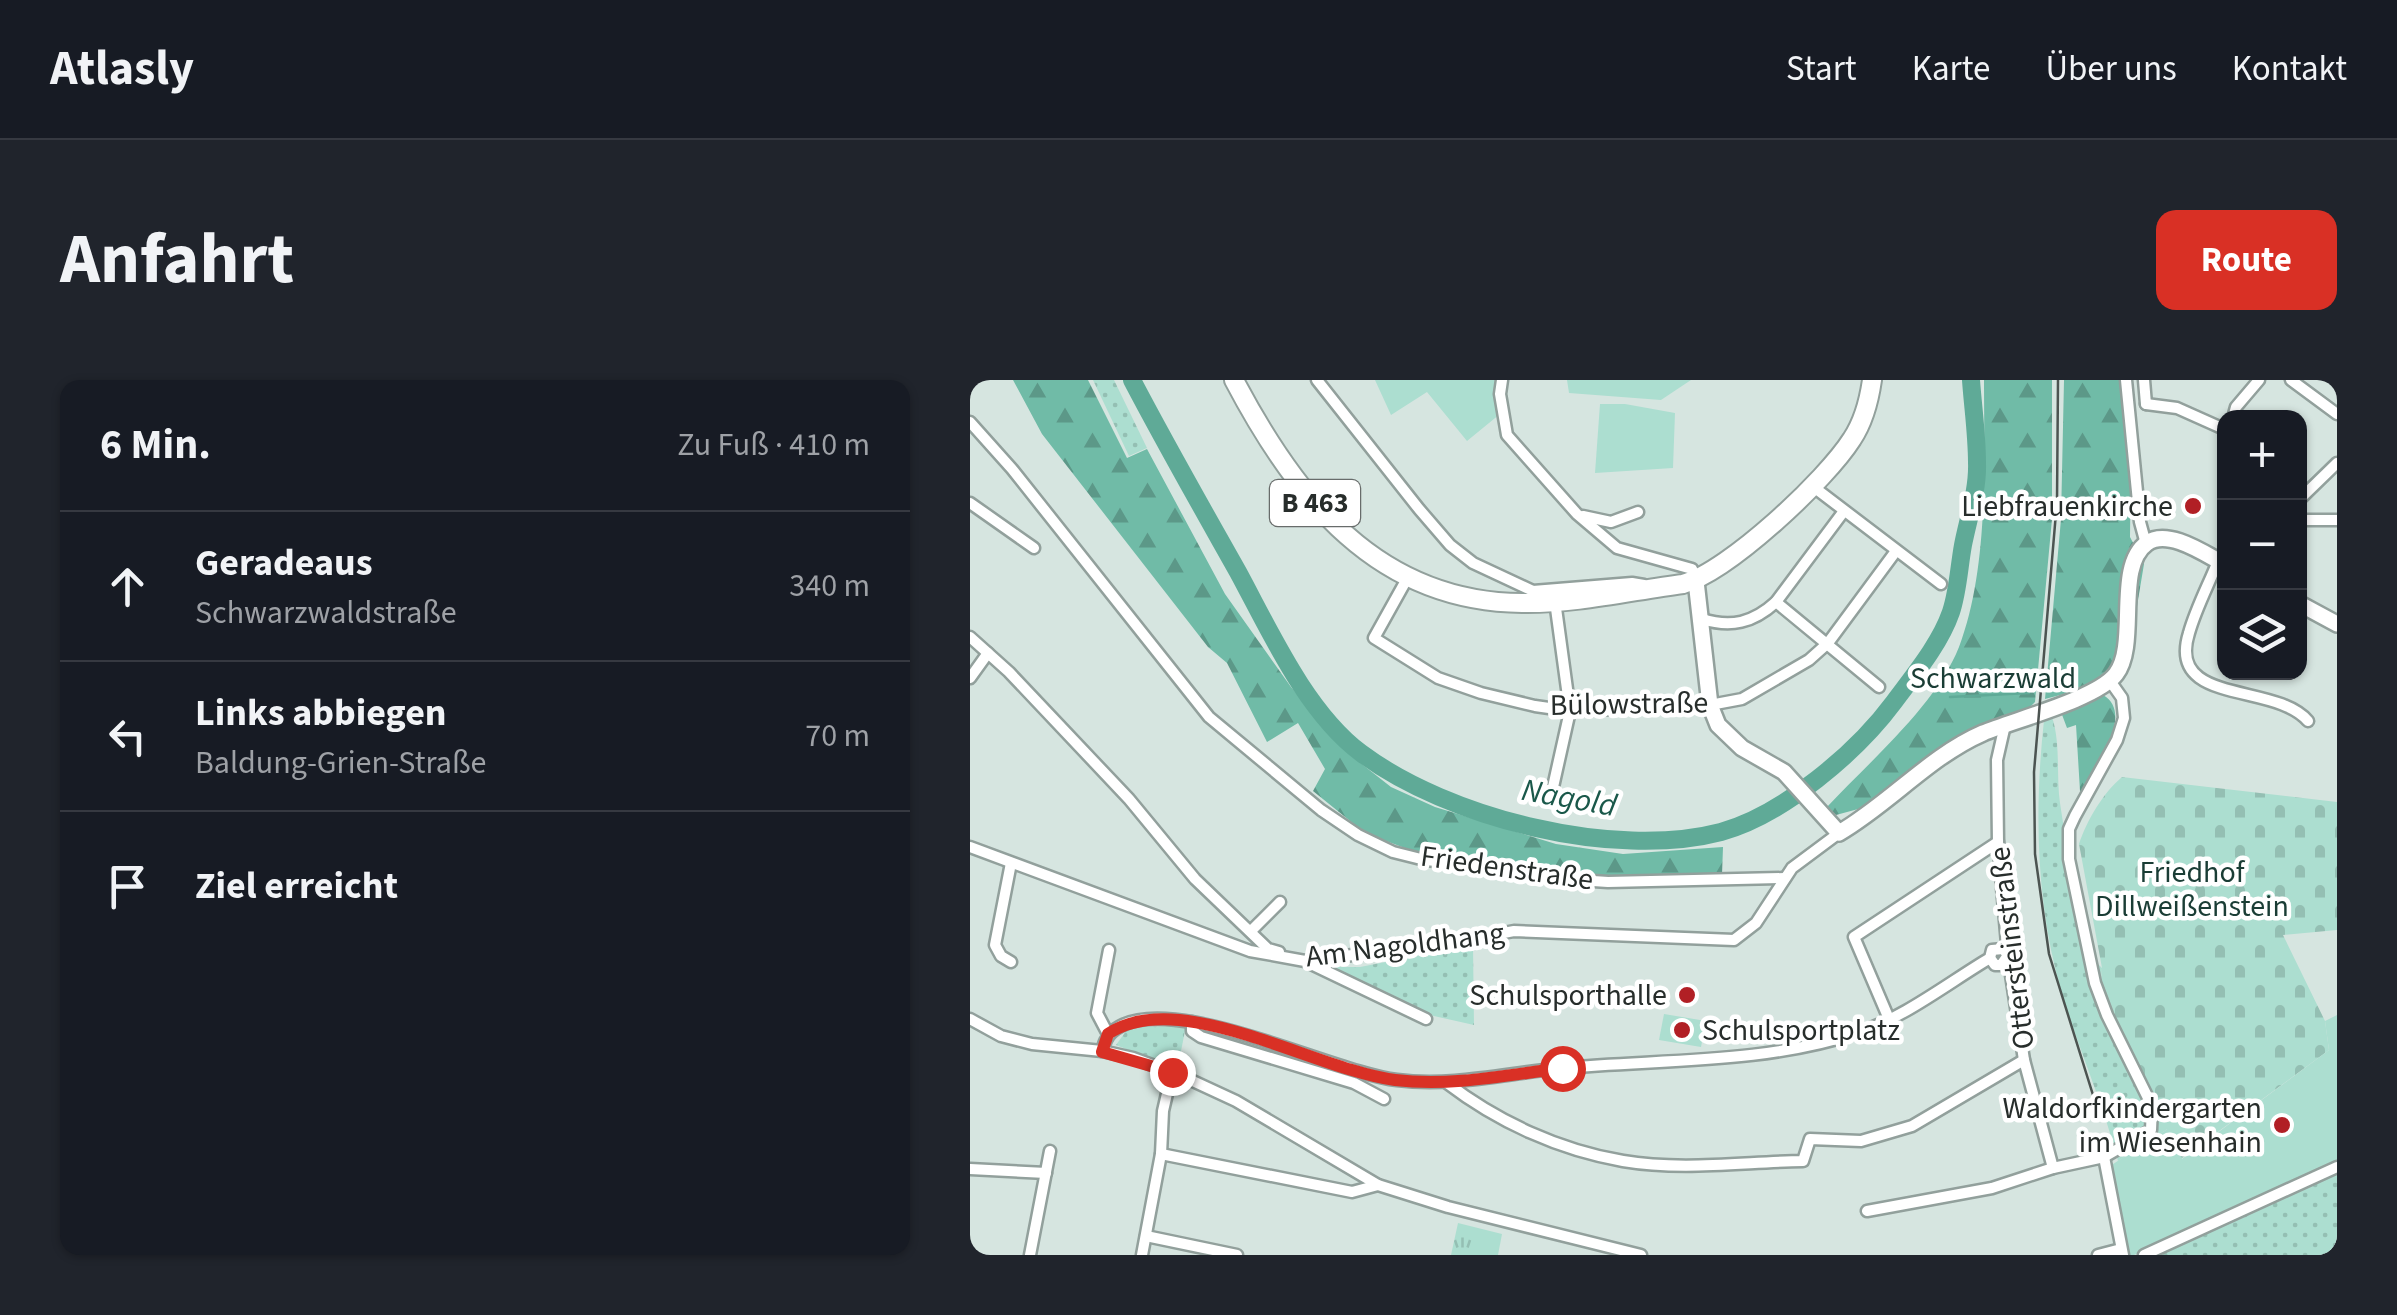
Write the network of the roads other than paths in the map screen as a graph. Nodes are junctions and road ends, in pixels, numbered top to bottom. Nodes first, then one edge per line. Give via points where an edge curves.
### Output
1 (1234, 380) edge
2 (1317, 380) edge
3 (1502, 380) edge
4 (1872, 380) edge
5 (2126, 380) edge
6 (2144, 380) edge
7 (2258, 380) edge
8 (2291, 380) edge
9 (2146, 404) junction
10 (2235, 410) edge
11 (2337, 414) edge
12 (2130, 415) junction
13 (970, 422) edge
14 (2217, 426) edge
15 (2337, 463) edge
16 (1812, 486) junction
17 (2307, 491) edge
18 (970, 503) edge
19 (1844, 511) junction
20 (1638, 512) dead end
21 (1577, 514) junction
22 (2307, 520) edge
23 (2337, 520) edge
24 (2146, 544) junction
25 (1034, 548) dead end
26 (1896, 551) junction
27 (2217, 558) edge
28 (2217, 571) edge
29 (1408, 578) junction
30 (1696, 580) junction
31 (1941, 584) dead end
32 (1650, 588) junction
33 (1555, 601) junction
34 (1776, 602) junction
35 (2307, 608) edge
36 (1702, 619) junction
37 (2337, 624) edge
38 (970, 637) edge
39 (1828, 643) junction
40 (988, 653) junction
41 (970, 678) edge
42 (2110, 680) junction
43 (1878, 687) dead end
44 (1710, 705) junction
45 (1570, 711) junction
46 (2308, 721) dead end
47 (2005, 725) junction
48 (1551, 796) dead end
49 (1839, 834) junction
50 (1998, 842) junction
51 (970, 847) edge
52 (1011, 863) junction
53 (1785, 878) junction
54 (1280, 902) dead end
55 (1252, 930) junction
56 (1108, 950) dead end
57 (2008, 956) junction
58 (1305, 961) junction
59 (1010, 962) dead end
60 (1426, 1019) dead end
61 (1890, 1019) junction
62 (1192, 1022) junction
63 (972, 1023) edge
64 (1108, 1034) junction
65 (1102, 1052) junction
66 (2024, 1060) junction
67 (1172, 1072) junction
68 (1447, 1083) junction
69 (1384, 1099) dead end
70 (1050, 1151) dead end
71 (1161, 1154) junction
72 (2104, 1157) junction
73 (2337, 1167) edge
74 (2053, 1168) junction
75 (970, 1169) edge
76 (1046, 1172) junction
77 (1378, 1185) junction
78 (1867, 1211) dead end
79 (1146, 1236) junction
80 (2122, 1252) edge
81 (1030, 1255) edge
82 (1142, 1255) edge
83 (1238, 1255) edge
84 (1640, 1255) edge
85 (2098, 1255) edge
86 (2144, 1255) edge

1 - 29 main road, B 463 via 1266,436 1332,524
2 - 32 street via 1419,509 1473,563 1533,591
3 - 21 street via 1507,435
4 - 16 main road, B 463 via 1858,430
5 - 12 street
6 - 9 street
7 - 10 street
8 - 11 street
9 - 12 street
9 - 14 street via 2177,408
12 - 24 street
13 - 53 street, Friedenstraße via 1208,717 1358,835 1421,860 1548,878
15 - 17 street
16 - 19 street
16 - 30 main road, B 463
18 - 25 street
19 - 26 street
19 - 34 street
20 - 21 street via 1610,522
21 - 30 street via 1618,548 1692,569
22 - 23 street
24 - 27 street via 2163,538
24 - 42 street via 2132,572 2122,661
26 - 31 street
26 - 39 street, Bülowstraße
28 - 46 street via 2188,634 2190,673 2266,697
29 - 33 main road, B 463 via 1487,601
29 - 45 street, Bülowstraße via 1374,638 1438,678
30 - 32 main road, B 463
30 - 36 street
32 - 33 main road, B 463
33 - 45 street
34 - 36 street via 1748,622
34 - 39 street
35 - 37 street
36 - 44 street
38 - 40 street
39 - 43 street
39 - 44 street, Bülowstraße via 1781,678
40 - 41 street
40 - 55 street via 1129,799 1184,869
42 - 47 street
42 - 72 street via 2122,698 2124,718 2074,816 2069,858 2095,983 2152,1106 2146,1135
44 - 45 street, Bülowstraße
44 - 49 street via 1728,737 1784,772
45 - 48 street
47 - 49 street via 1949,752
47 - 50 street, Ottersteinstraße via 1997,760
49 - 53 street
50 - 57 street, Ottersteinstraße
50 - 61 street via 1854,937
51 - 52 street, Am Nagoldhang
52 - 58 street, Am Nagoldhang via 1250,952
52 - 59 street via 995,945
53 - 58 street, Am Nagoldhang via 1756,923 1734,940 1514,931
54 - 55 street
55 - 58 street via 1268,948
56 - 64 street via 1097,1014
57 - 61 street via 1992,950 1990,958
57 - 66 street, Ottersteinstraße
58 - 60 street
61 - 68 street via 1760,1055
62 - 64 street via 1133,1021
62 - 68 street via 1376,1077
62 - 69 street via 1201,1037 1354,1083
63 - 65 street via 1032,1044
64 - 65 street
65 - 67 street
66 - 68 street via 1912,1126 1860,1140 1810,1139 1802,1162 1626,1162 1539,1137 1478,1107
66 - 74 street, Ottersteinstraße
67 - 71 street
67 - 77 street via 1236,1101
70 - 76 street
71 - 77 street via 1352,1192
71 - 79 street
72 - 74 street
72 - 80 street
73 - 86 street
74 - 78 street via 1992,1188
75 - 76 street
76 - 81 street
77 - 84 street
79 - 82 street
79 - 83 street
80 - 85 street

